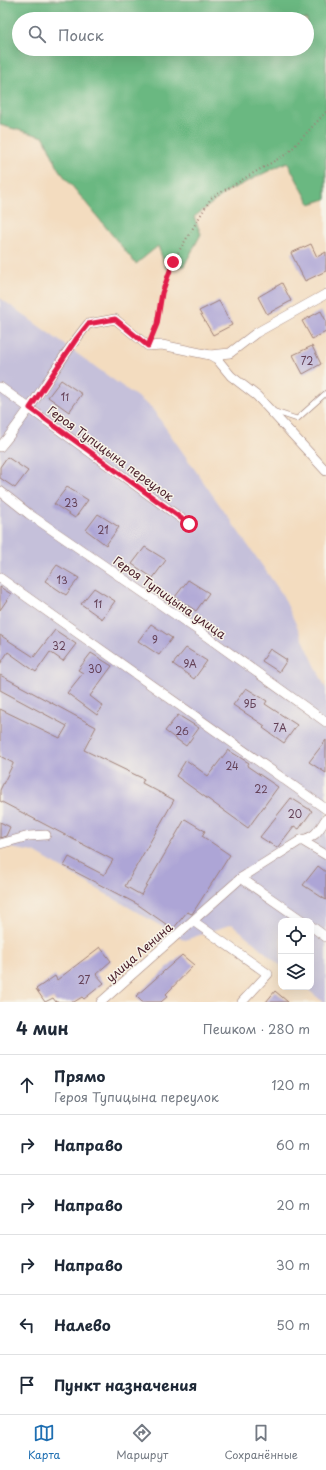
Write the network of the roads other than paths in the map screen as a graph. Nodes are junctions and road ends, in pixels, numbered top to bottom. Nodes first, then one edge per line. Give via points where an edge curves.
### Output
1 (326, 294) edge
2 (210, 355) junction
3 (0, 387) edge
4 (326, 393) edge
5 (30, 408) junction
6 (272, 411) junction
7 (0, 447) edge
8 (326, 471) edge
9 (0, 492) edge
10 (189, 524) dead end
11 (0, 578) edge
12 (326, 722) edge
13 (326, 809) edge
14 (326, 819) edge
15 (46, 835) dead end
16 (301, 840) junction
17 (0, 844) edge
18 (326, 855) edge
19 (241, 878) junction
20 (299, 918) edge
21 (193, 921) junction
22 (314, 928) edge
23 (326, 937) edge
24 (101, 1002) edge
25 (242, 1002) edge

1 - 2 street via 256,333 230,353
2 - 5 street via 162,345 148,346 115,319 88,324
2 - 6 street
3 - 5 street, Героя Тупицына переулок
4 - 6 lane via 297,419
5 - 7 street
5 - 10 street, Героя Тупицына переулок
6 - 8 street
9 - 12 street, Героя Тупицына улица
11 - 13 street
14 - 16 street, улица Ленина via 311,838
15 - 17 street via 29,836
16 - 18 street
16 - 19 street, улица Ленина
19 - 20 street
19 - 21 street, улица Ленина
21 - 24 street, улица Ленина
21 - 25 street via 268,974
22 - 23 street

